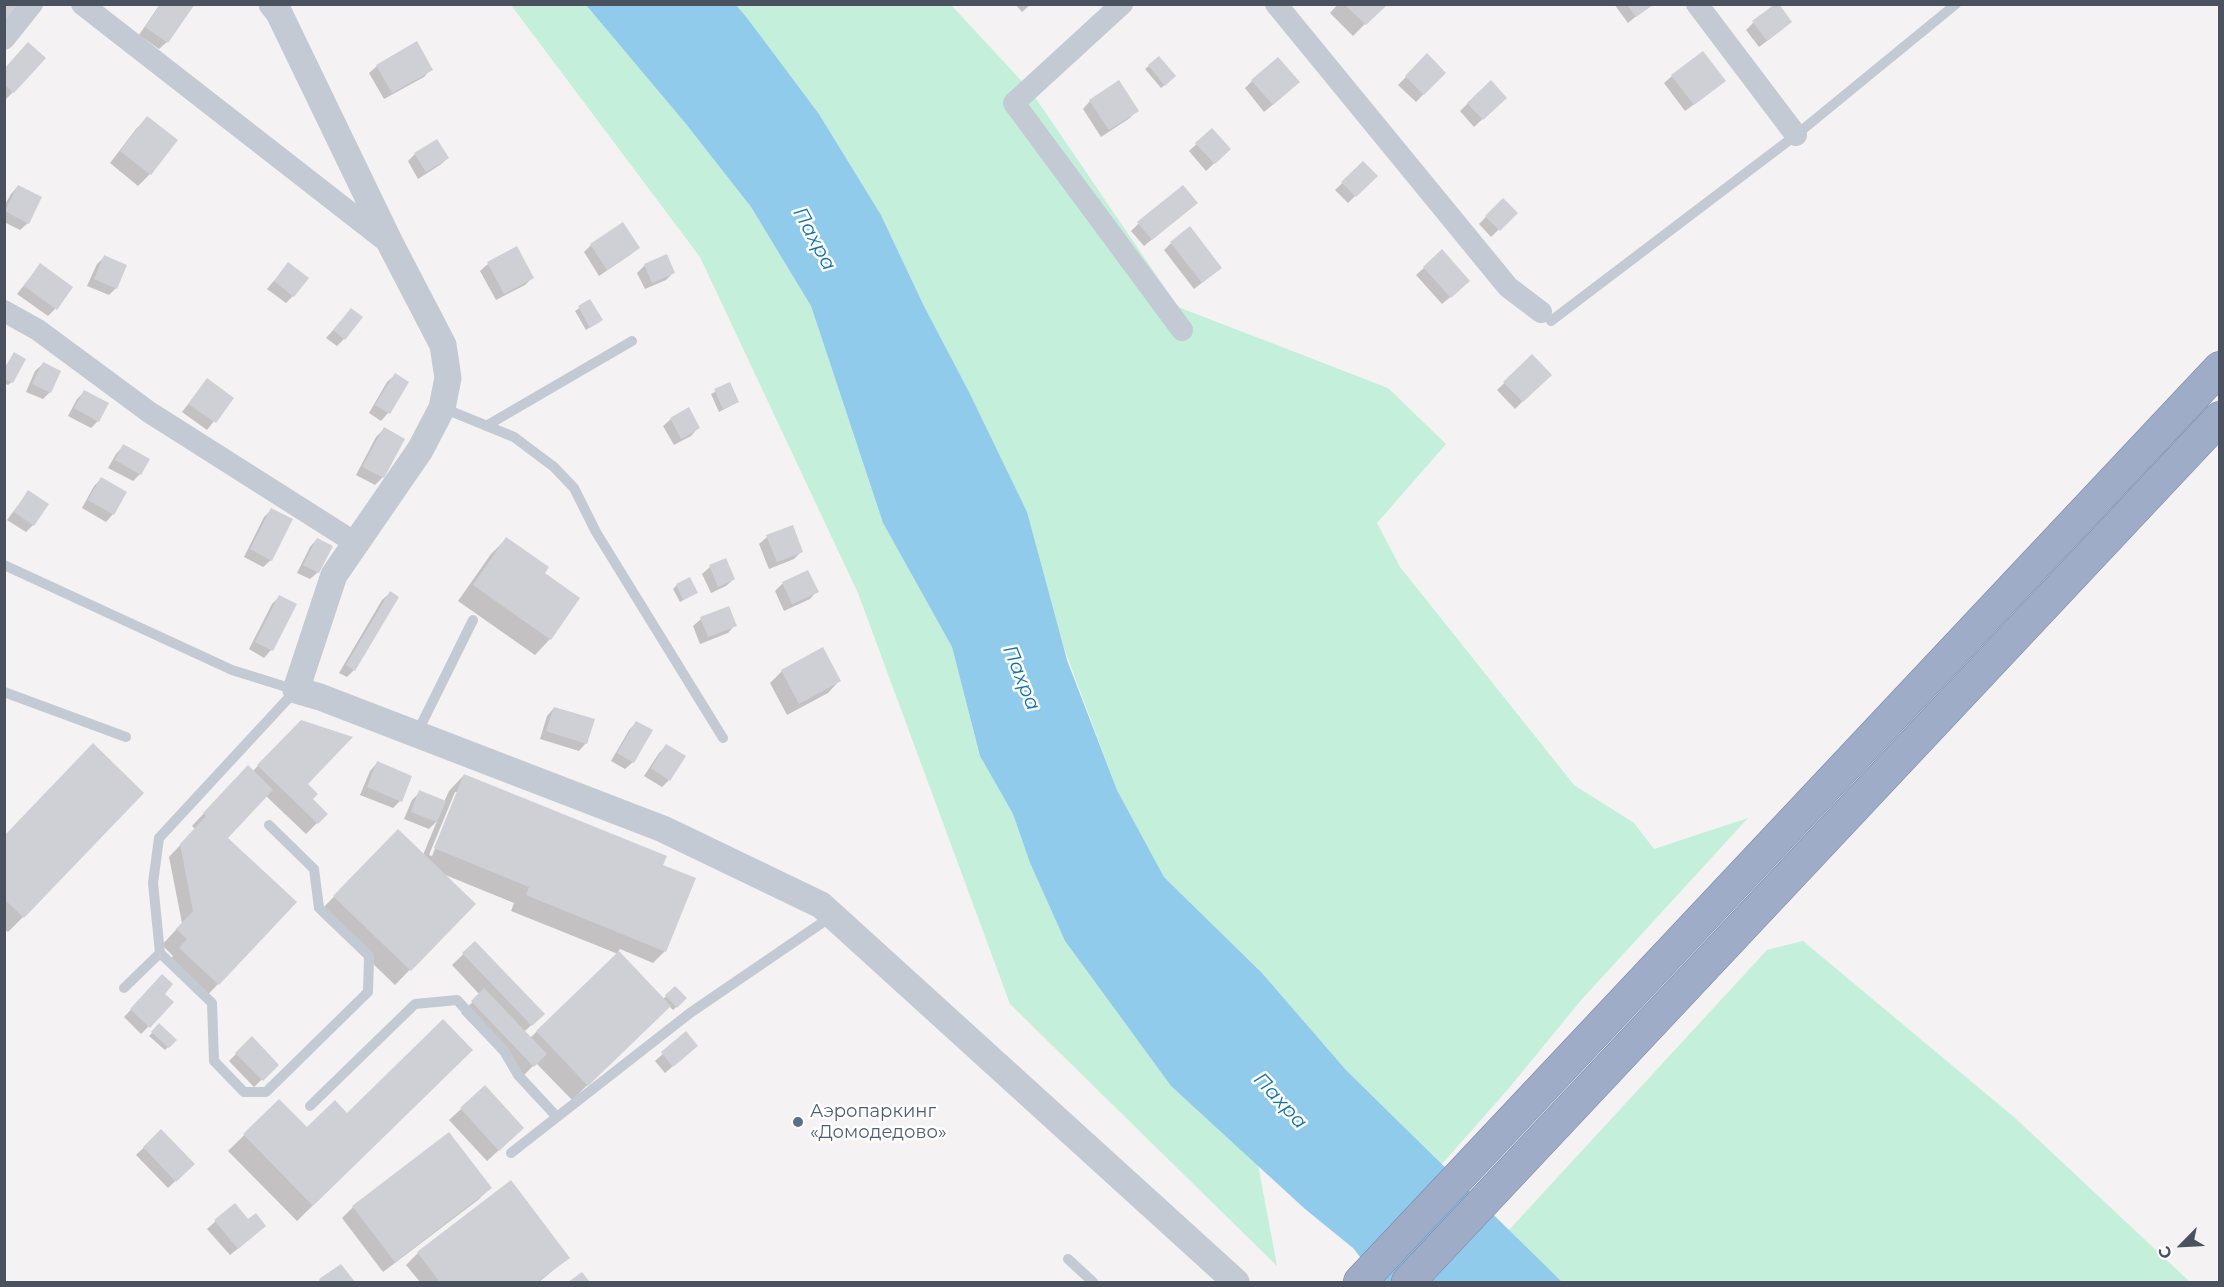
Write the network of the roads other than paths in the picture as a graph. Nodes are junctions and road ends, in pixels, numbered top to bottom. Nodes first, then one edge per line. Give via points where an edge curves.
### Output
1 (32, 4) edge
2 (82, 4) edge
3 (272, 4) edge
4 (1122, 4) edge
5 (1276, 4) edge
6 (1696, 4) edge
7 (1956, 4) edge
8 (4, 39) edge
9 (1796, 135) junction
10 (391, 245) junction
11 (4, 311) edge
12 (1546, 317) joint
13 (1182, 330) dead end
14 (632, 341) dead end
15 (2220, 368) edge
16 (442, 408) junction
17 (2220, 418) edge
18 (486, 426) junction
19 (357, 544) junction
20 (4, 565) edge
21 (473, 620) dead end
22 (296, 690) junction
23 (4, 692) edge
24 (416, 734) junction
25 (126, 737) dead end
26 (723, 738) dead end
27 (269, 825) dead end
28 (833, 916) junction
29 (160, 953) junction
30 (124, 988) dead end
31 (310, 1106) dead end
32 (557, 1118) junction
33 (511, 1153) dead end
34 (1068, 1259) dead end
35 (1211, 1270) edge
36 (1093, 1282) edge
37 (1236, 1282) edge
38 (1360, 1282) edge
39 (1408, 1282) edge

1 - 8 street
2 - 10 street
3 - 10 street
4 - 13 street via 1014,103
5 - 12 street via 1508,287
6 - 9 street
7 - 9 lane
9 - 12 lane
10 - 16 street via 442,345 448,378
11 - 19 street via 38,330 149,412
14 - 18 lane
15 - 38 highway
16 - 18 lane
16 - 19 street via 420,450
17 - 39 highway
18 - 26 lane via 514,437 554,467 574,488 596,531
19 - 22 street via 334,575
20 - 22 lane via 232,670
21 - 24 lane
22 - 24 street
22 - 29 lane via 159,838 153,883
23 - 25 lane
24 - 28 street via 663,829 821,905
27 - 29 lane via 315,869 319,908 369,956 368,993 266,1092 244,1092 214,1060 212,1003
28 - 32 lane via 690,1013
28 - 35 street
29 - 30 lane
31 - 32 lane via 415,1004 457,1000
32 - 33 lane
34 - 36 lane
35 - 37 street

